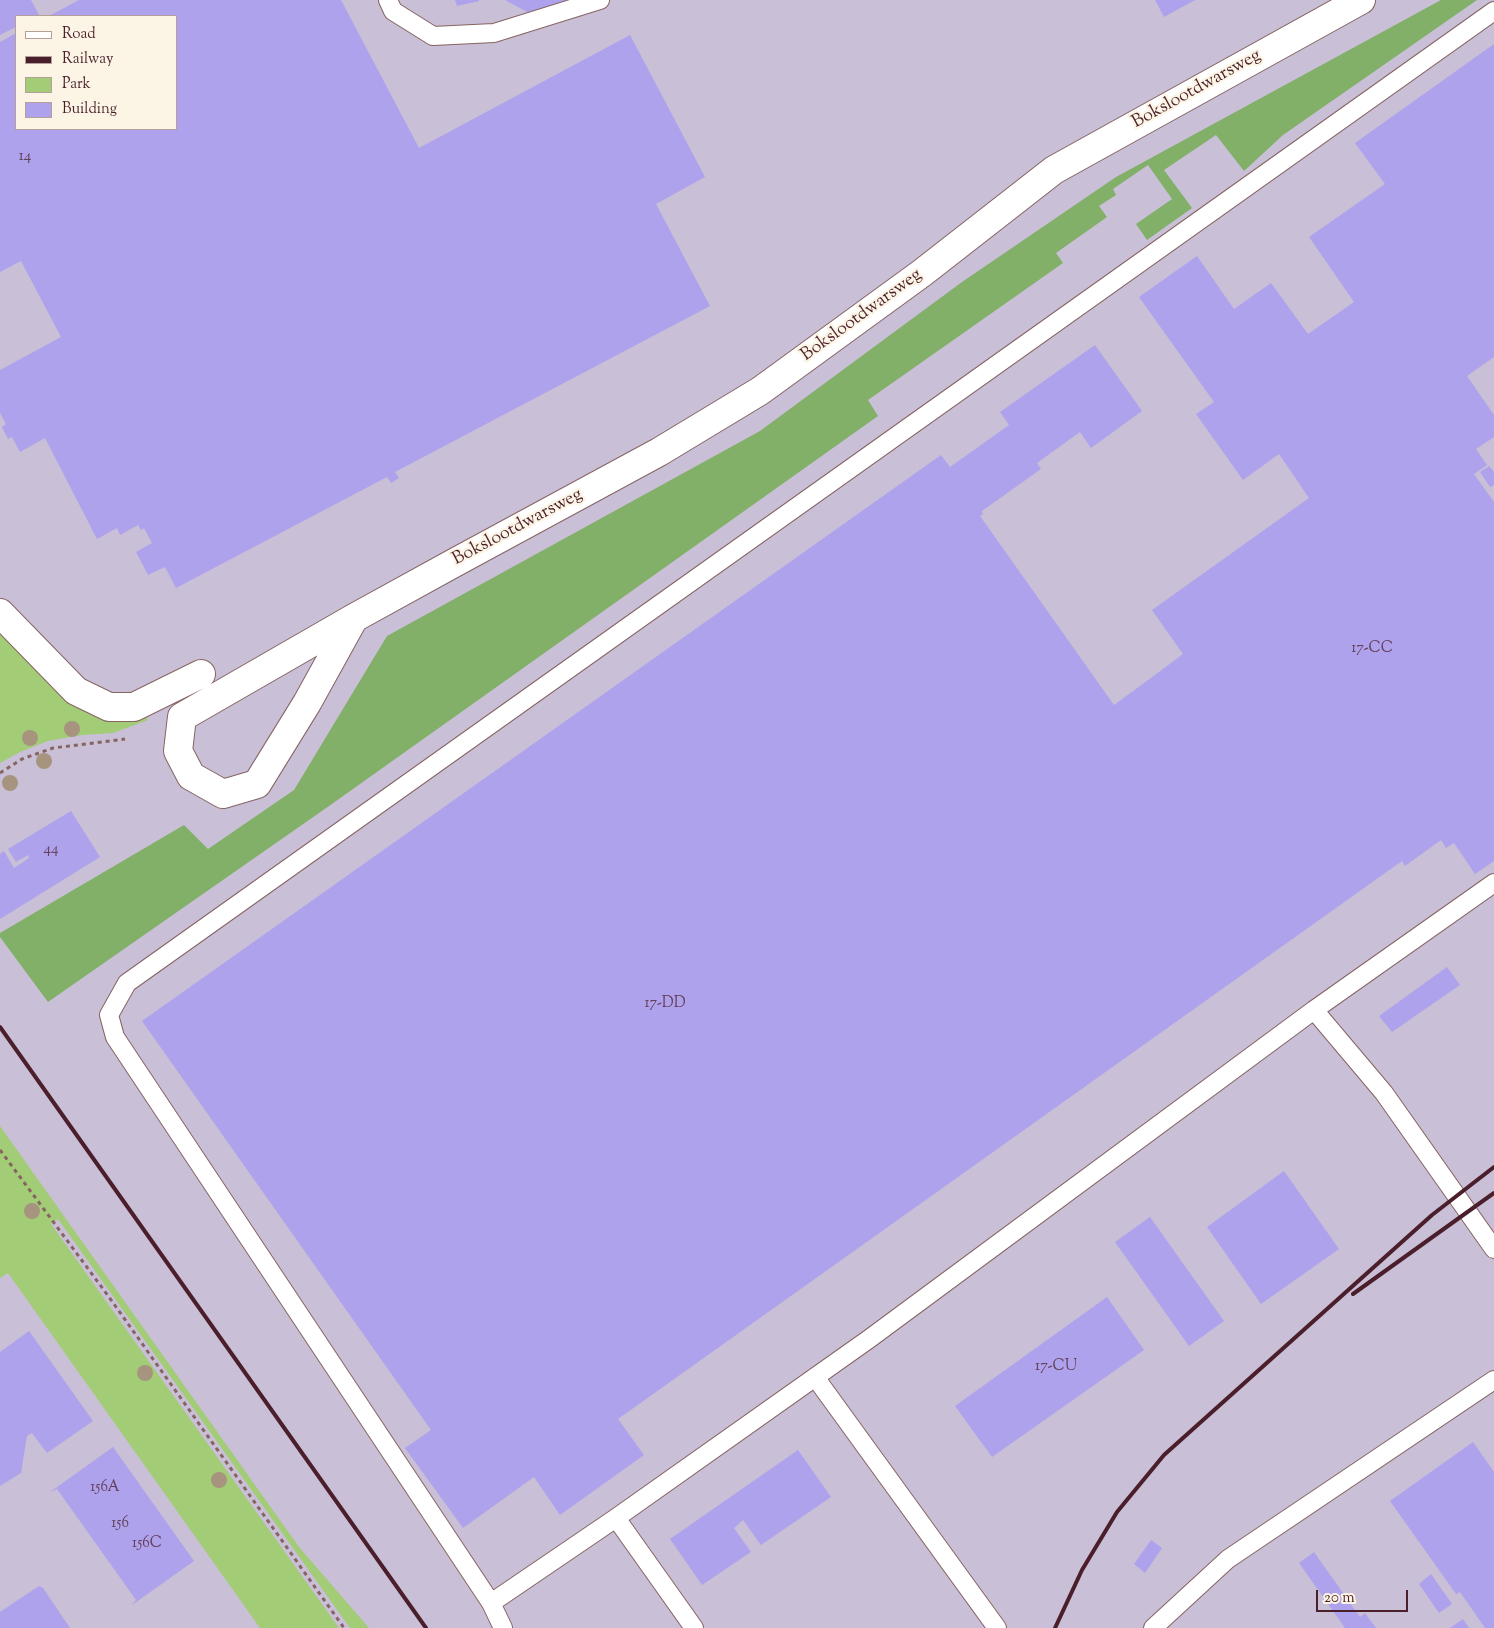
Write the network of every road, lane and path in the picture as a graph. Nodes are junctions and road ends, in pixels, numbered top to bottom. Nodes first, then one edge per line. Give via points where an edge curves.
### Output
1 (388, 0) edge
2 (600, 0) edge
3 (1361, 0) edge
4 (1494, 11) edge
5 (0, 613) edge
6 (354, 618) junction
7 (201, 674) dead end
8 (133, 735) dead end
9 (0, 773) edge
10 (1494, 883) edge
11 (1314, 1010) junction
12 (0, 1150) edge
13 (1494, 1249) edge
14 (816, 1377) junction
15 (1494, 1380) edge
16 (616, 1518) junction
17 (491, 1603) junction
18 (344, 1628) edge
19 (503, 1628) edge
20 (694, 1628) edge
21 (997, 1628) edge
22 (1153, 1628) edge

1 - 2 lane via 393,11 433,36 494,33
3 - 6 street, Bokslootdwarsweg via 1054,170 760,391 659,452
4 - 17 lane via 126,983 109,1015 115,1037
5 - 7 street via 76,690 109,706 134,707
6 - 6 street, Bokslootdwarsweg via 182,717 178,751 191,776 223,794 257,784
8 - 9 path via 110,742 53,748 22,759
10 - 11 lane
11 - 13 lane via 1384,1093
11 - 14 lane
12 - 18 path via 166,1376
14 - 16 lane
14 - 21 lane
15 - 22 lane via 1228,1559
16 - 17 lane
16 - 20 lane
17 - 19 lane

